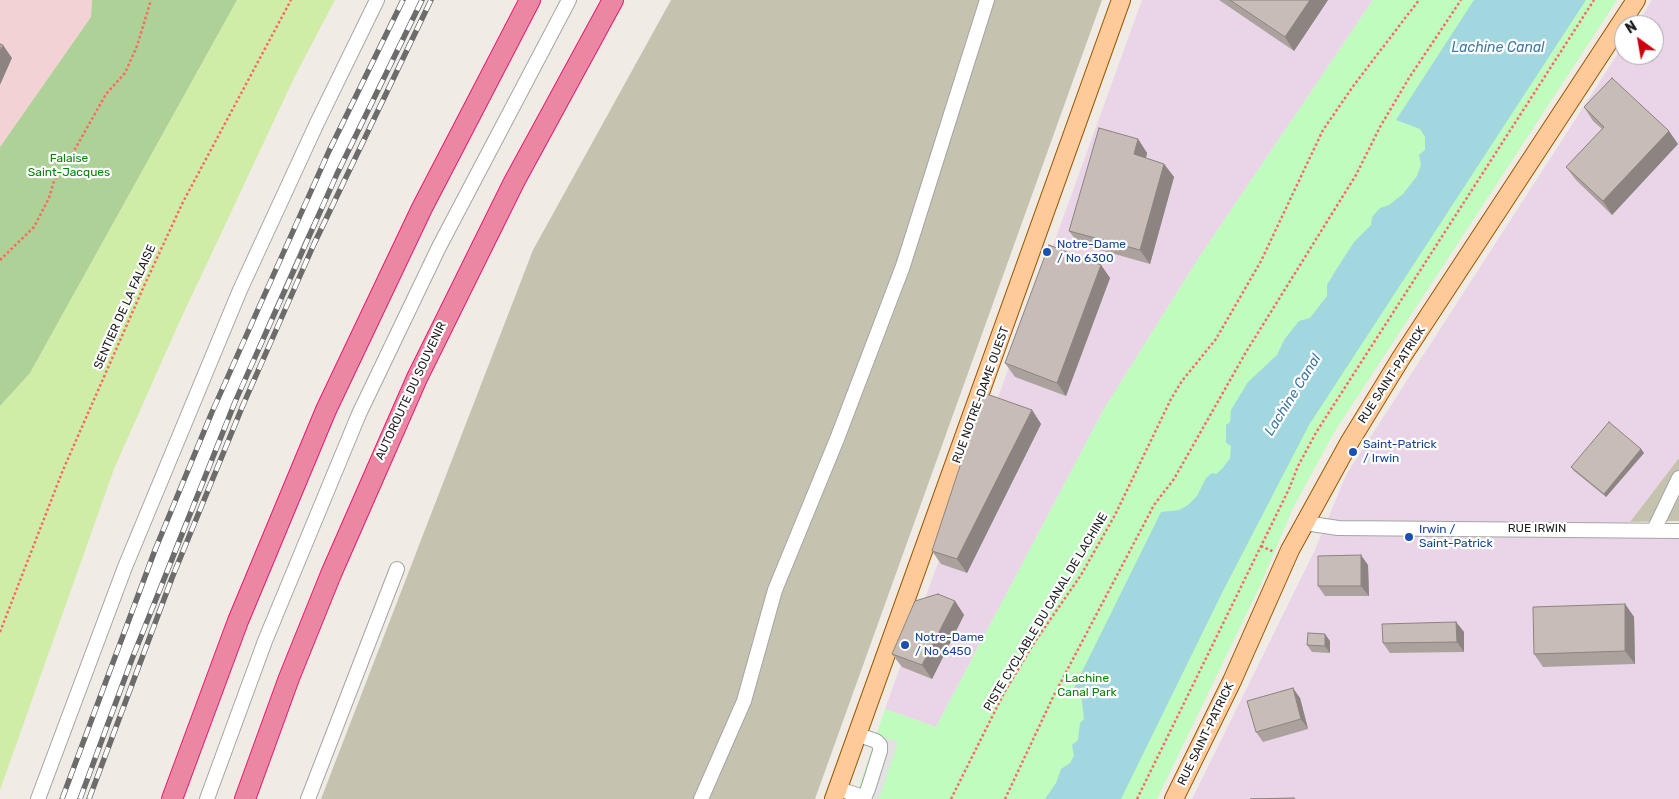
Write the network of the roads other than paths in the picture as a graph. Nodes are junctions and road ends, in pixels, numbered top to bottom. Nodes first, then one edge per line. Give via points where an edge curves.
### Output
1 (377, 0) edge
2 (412, 0) edge
3 (530, 0) edge
4 (569, 0) edge
5 (613, 0) edge
6 (987, 0) edge
7 (1121, 0) edge
8 (1636, 0) edge
9 (1679, 478) edge
10 (1305, 523) junction
11 (1654, 530) junction
12 (1679, 531) edge
13 (397, 569) dead end
14 (858, 735) junction
15 (837, 796) edge
16 (38, 799) edge
17 (72, 799) edge
18 (172, 799) edge
19 (207, 799) edge
20 (245, 799) edge
21 (308, 799) edge
22 (700, 799) edge
23 (1174, 799) edge

1 - 16 street via 313,131 218,343 125,567
2 - 17 street via 255,333 171,535
3 - 18 highway via 422,208 342,375 260,567
4 - 19 street via 439,247 360,414 280,604
5 - 20 highway, AUTOROUTE DU SOUVENIR via 514,182 417,378 330,574
6 - 22 street via 902,266 776,590 744,702
7 - 14 main road, RUE NOTRE-DAME OUEST
8 - 10 main road, RUE SAINT-PATRICK via 1385,384
9 - 11 street
10 - 11 street, RUE IRWIN via 1338,528
10 - 23 main road, RUE SAINT-PATRICK
11 - 12 street, RUE IRWIN
13 - 21 street
14 - 15 main road, RUE NOTRE-DAME OUEST
14 - 15 street via 880,745 868,789 864,796

